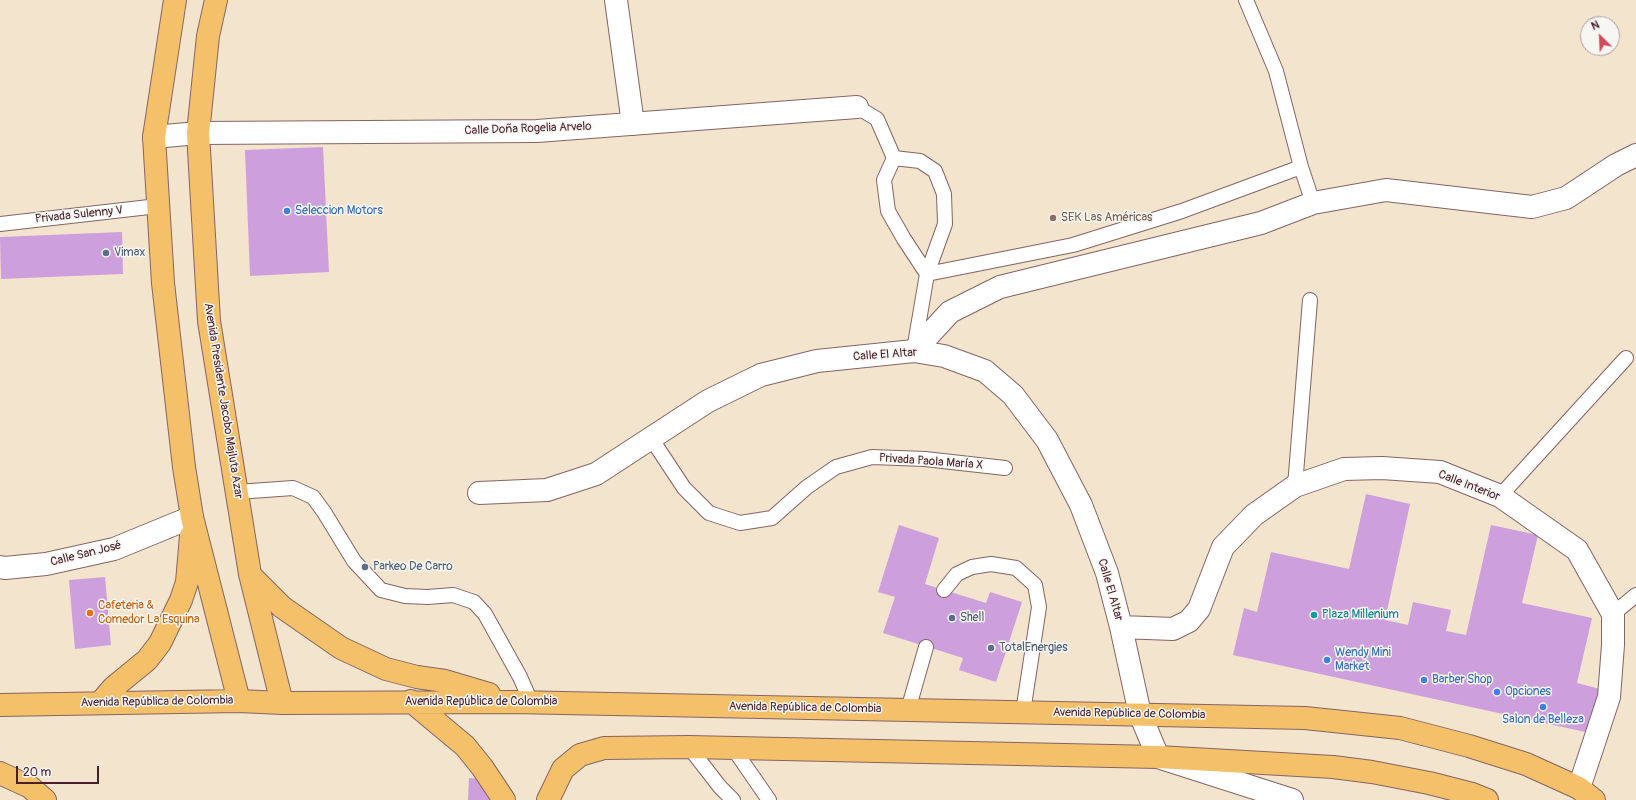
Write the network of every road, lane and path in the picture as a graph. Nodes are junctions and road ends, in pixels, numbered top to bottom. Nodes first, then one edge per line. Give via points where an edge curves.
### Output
1 (175, 0) edge
2 (216, 0) edge
3 (616, 0) edge
4 (1246, 0) edge
5 (857, 107) joint
6 (633, 124) junction
7 (198, 133) junction
8 (154, 137) junction
9 (1636, 155) edge
10 (894, 158) junction
11 (1301, 167) junction
12 (1313, 204) junction
13 (158, 206) junction
14 (0, 224) edge
15 (927, 274) junction
16 (1310, 300) dead end
17 (914, 351) junction
18 (1626, 358) dead end
19 (651, 438) junction
20 (1005, 468) dead end
21 (1295, 486) junction
22 (237, 492) junction
23 (479, 493) dead end
24 (1500, 496) junction
25 (192, 517) junction
26 (0, 567) edge
27 (250, 574) junction
28 (944, 590) dead end
29 (1636, 595) edge
30 (1613, 614) junction
31 (1121, 628) junction
32 (926, 647) dead end
33 (239, 701) junction
34 (411, 701) junction
35 (522, 702) junction
36 (100, 703) junction
37 (282, 703) junction
38 (0, 705) edge
39 (908, 710) junction
40 (1023, 712) junction
41 (1140, 714) junction
42 (689, 747) junction
43 (733, 748) junction
44 (1158, 757) junction
45 (0, 773) edge
46 (1587, 794) edge
47 (44, 800) edge
48 (504, 800) edge
49 (548, 800) edge
50 (733, 800) edge
51 (769, 800) edge
52 (1292, 800) edge
53 (1487, 800) edge

1 - 8 main road
2 - 7 main road, Avenida Presidente Jacobo Majluta Azar via 208,36
3 - 6 street
4 - 11 lane via 1276,72
5 - 6 street, Calle Doña Rogelia Arvelo
5 - 10 lane via 877,119
6 - 7 street, Calle Doña Rogelia Arvelo via 537,131
7 - 8 street, Calle Doña Rogelia Arvelo
7 - 22 main road, Avenida Presidente Jacobo Majluta Azar via 209,321
8 - 13 main road
9 - 12 street via 1566,198 1532,207 1386,190
10 - 15 lane via 884,180 888,211
10 - 15 lane via 920,161 935,171 944,194 945,224
11 - 12 lane
11 - 15 lane via 1182,211 1073,245
12 - 17 street via 1261,223 1000,287 950,312
13 - 14 lane, Privada Sulenny V
13 - 25 main road via 163,283
15 - 17 lane
16 - 21 lane
17 - 19 street, Calle El Altar via 817,361 761,375 708,401
17 - 31 street, Calle El Altar via 944,356 985,371 1013,395 1047,440 1081,505 1107,573
18 - 24 lane
19 - 20 lane, Privada Paola María X via 684,488 709,514 740,523 772,518 807,487 836,467 872,457 925,459
19 - 23 street, Calle El Altar via 596,474 547,490
21 - 24 street, Calle Interior via 1344,469 1382,468 1440,472
21 - 31 street, Calle Interior via 1254,515 1223,547 1199,609 1189,621 1173,629
22 - 27 main road, Avenida Presidente Jacobo Majluta Azar
22 - 35 lane via 293,488 312,497 354,561 381,590 405,596 453,595 474,602 485,614 520,677
24 - 30 street, Calle Interior via 1577,550
25 - 26 street, Calle San José via 114,549 46,564
25 - 33 main road
25 - 36 main road via 187,582 172,620 160,644 147,660 114,687
27 - 35 main road via 282,607 341,648 386,669
27 - 37 main road, Avenida Presidente Jacobo Majluta Azar
28 - 40 lane via 956,574 972,567 991,564 1016,568 1035,586 1039,607
29 - 30 lane
30 - 46 street, Calle Interior via 1609,697
31 - 41 street, Calle El Altar
32 - 39 lane
33 - 36 main road, Avenida República de Colombia
33 - 37 main road, Avenida República de Colombia
34 - 35 main road, Avenida República de Colombia
34 - 37 main road, Avenida República de Colombia
34 - 48 main road via 465,746
35 - 39 main road, Avenida República de Colombia
36 - 38 main road, Avenida República de Colombia
39 - 40 main road, Avenida República de Colombia
40 - 41 main road, Avenida República de Colombia
41 - 44 street, Calle El Altar
41 - 46 main road, Avenida República de Colombia via 1305,718 1400,728 1526,764
42 - 43 main road
42 - 49 main road via 604,748 580,755 563,769
42 - 50 lane
43 - 44 main road
43 - 51 lane
44 - 52 street
44 - 53 main road via 1333,767 1372,772 1429,783
45 - 47 main road via 30,787

